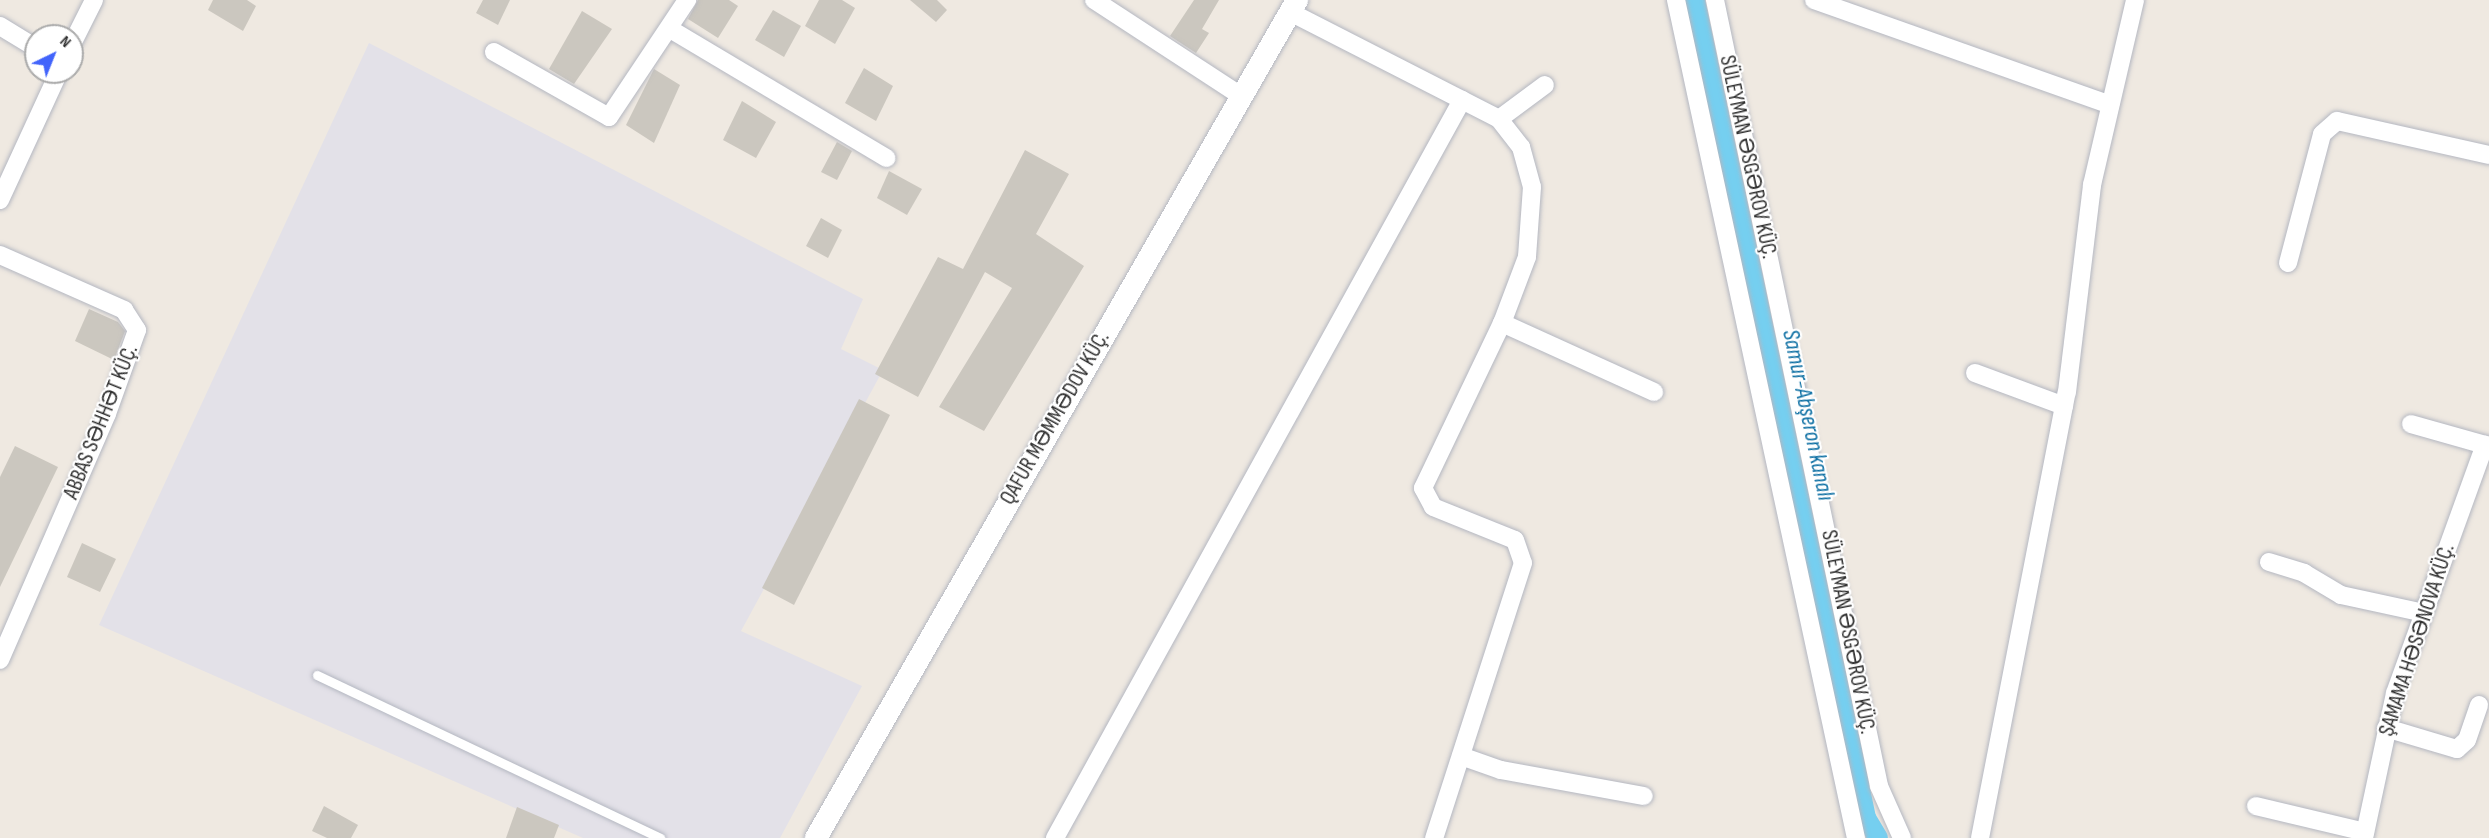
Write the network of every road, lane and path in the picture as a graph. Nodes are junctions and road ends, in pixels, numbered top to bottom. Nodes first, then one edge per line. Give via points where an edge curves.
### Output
1 (94, 0) edge
2 (687, 0) edge
3 (1094, 0) edge
4 (1676, 0) edge
5 (1715, 0) edge
6 (1814, 0) edge
7 (2135, 0) edge
8 (1294, 6) edge
9 (82, 24) edge
10 (0, 26) edge
11 (670, 29) junction
12 (24, 41) edge
13 (494, 52) dead end
14 (53, 84) edge
15 (1545, 85) dead end
16 (1240, 95) junction
17 (1462, 100) junction
18 (2109, 105) junction
19 (1498, 119) junction
20 (2489, 155) edge
21 (886, 158) dead end
22 (0, 200) edge
23 (0, 255) edge
24 (2288, 263) dead end
25 (1502, 323) junction
26 (1975, 373) dead end
27 (1654, 392) dead end
28 (2064, 406) junction
29 (2411, 424) dead end
30 (2487, 445) edge
31 (2269, 562) dead end
32 (2424, 613) junction
33 (0, 660) edge
34 (317, 675) dead end
35 (2479, 705) dead end
36 (2386, 728) junction
37 (1461, 756) junction
38 (1644, 796) dead end
39 (2256, 806) dead end
40 (2364, 835) edge
41 (660, 838) edge
42 (816, 838) edge
43 (1055, 838) edge
44 (1434, 838) edge
45 (1856, 838) edge
46 (1902, 838) edge
47 (1980, 838) edge

1 - 9 street
2 - 11 street
3 - 16 street
4 - 45 street, SÜLEYMAN ƏSGƏROV KÜÇ.
5 - 46 street, SÜLEYMAN ƏSGƏROV KÜÇ. via 1879,786
6 - 18 street
7 - 18 street
8 - 16 street, QAFUR MƏMMƏDOV KÜÇ.
8 - 17 street
10 - 12 street
11 - 13 street via 609,117
11 - 21 street
14 - 22 street
15 - 19 street
16 - 42 street, QAFUR MƏMMƏDOV KÜÇ.
17 - 19 street
17 - 43 street
18 - 28 street via 2092,185
19 - 25 street via 1521,147 1533,219 1527,257
20 - 24 street via 2337,121 2322,134
23 - 33 street, ABBAS SƏHHƏT KÜÇ. via 124,310 137,330 107,414
25 - 27 street
25 - 37 street via 1423,488 1424,499 1433,507 1504,533 1522,549 1523,563
26 - 28 street
28 - 47 street
29 - 30 street
30 - 32 street, ŞAMAMA HƏSƏNOVA KÜÇ.
31 - 32 street via 2304,573 2341,595
32 - 36 street, ŞAMAMA HƏSƏNOVA KÜÇ.
34 - 41 lane
35 - 36 street via 2467,740 2457,749
36 - 40 street, ŞAMAMA HƏSƏNOVA KÜÇ.
37 - 38 street via 1501,770
37 - 44 street
39 - 40 street

